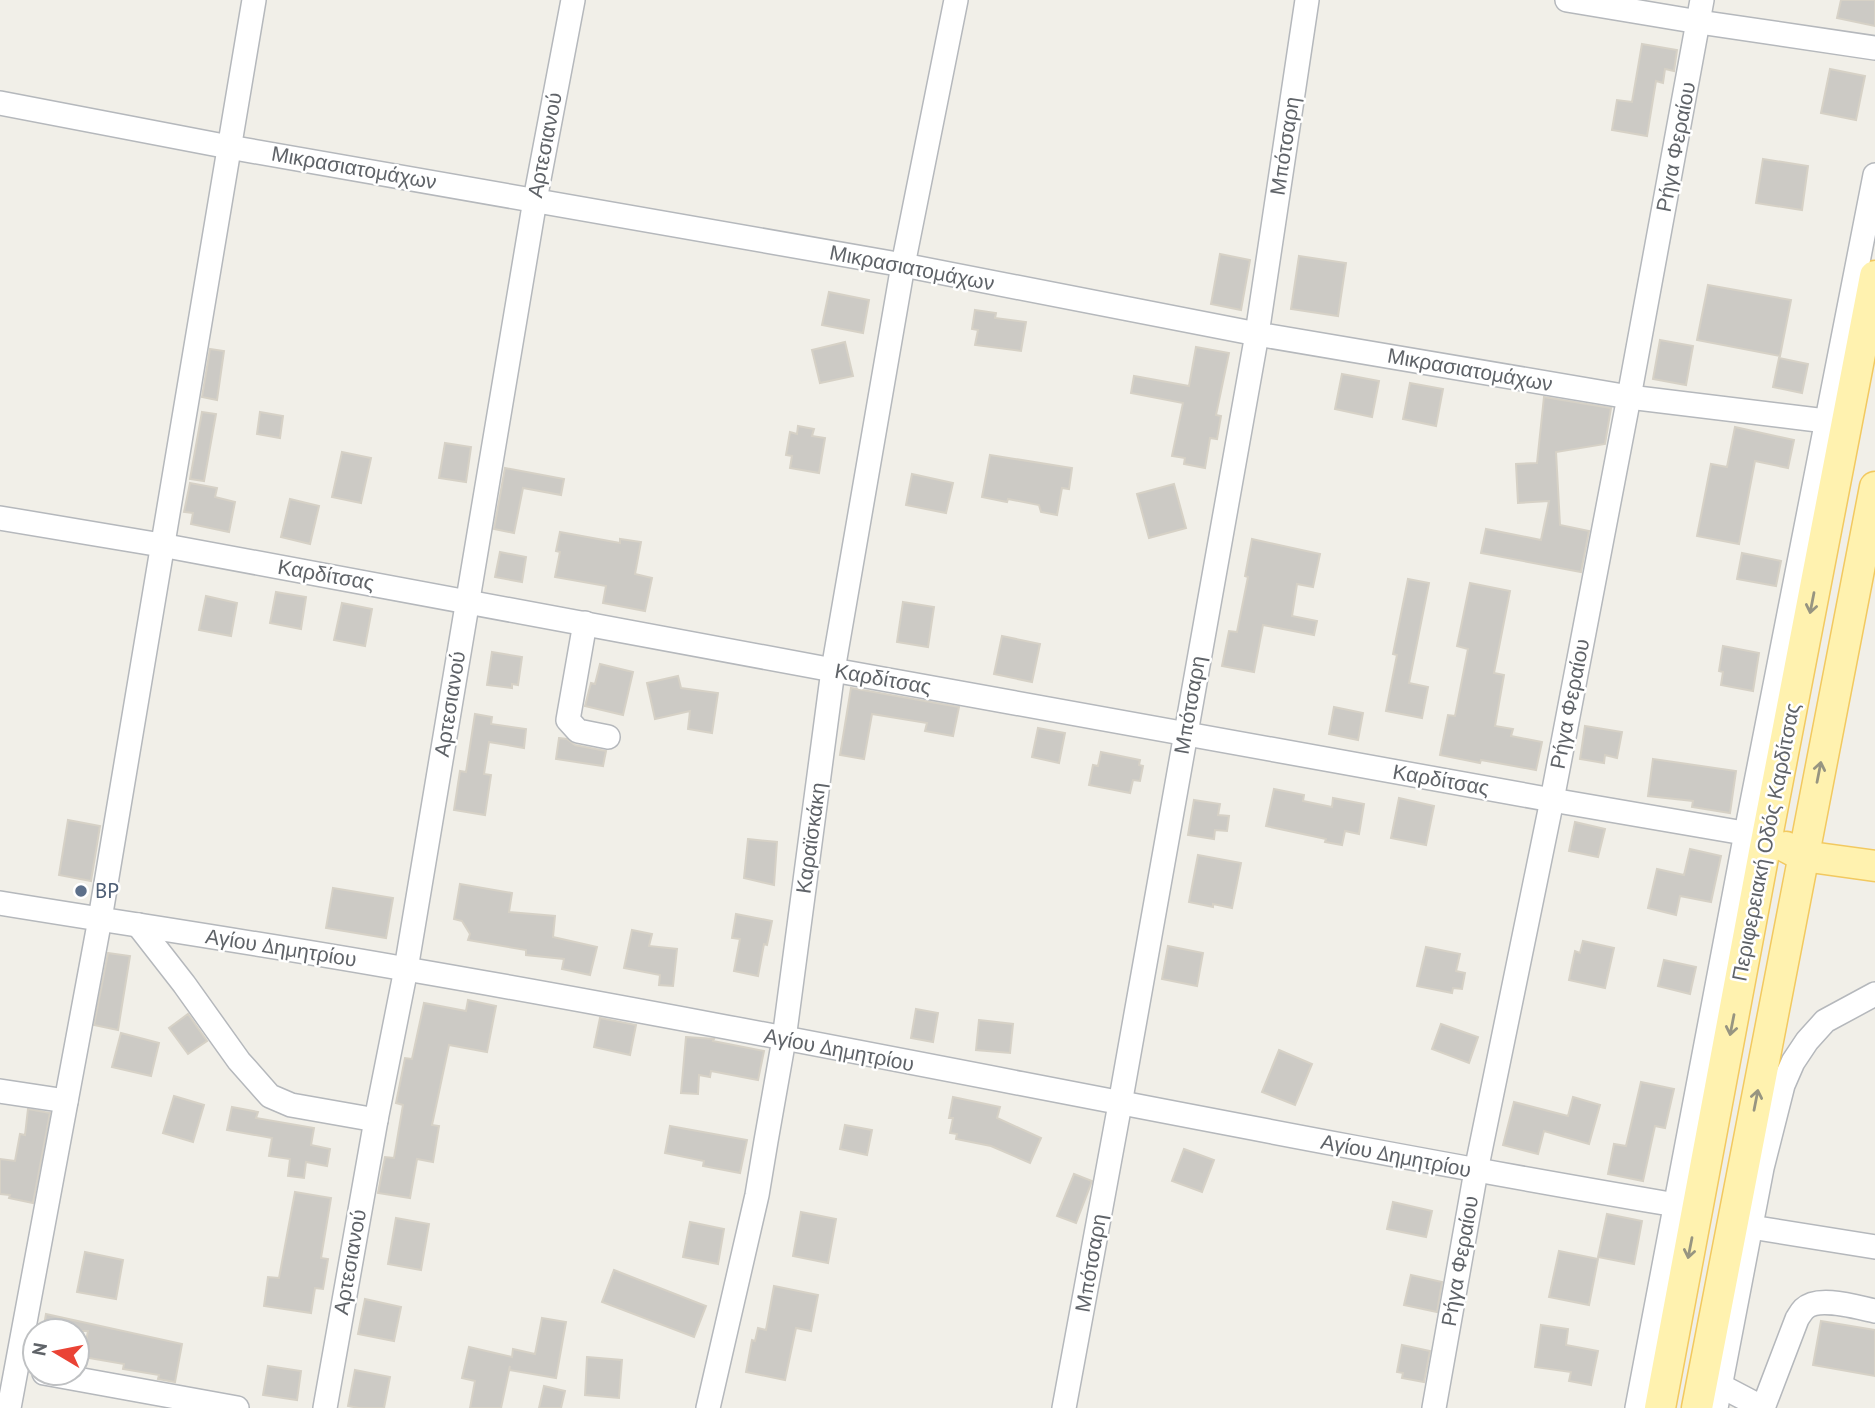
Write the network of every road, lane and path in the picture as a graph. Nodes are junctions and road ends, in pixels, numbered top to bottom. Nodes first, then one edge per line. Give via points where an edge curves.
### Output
1 (254, 0) edge
2 (573, 0) edge
3 (956, 0) edge
4 (1307, 0) edge
5 (1567, 0) edge
6 (1701, 11) edge
7 (1875, 48) edge
8 (0, 103) edge
9 (229, 147) junction
10 (1875, 174) edge
11 (535, 200) junction
12 (903, 265) junction
13 (1875, 276) edge
14 (1256, 334) junction
15 (1629, 397) junction
16 (1826, 422) junction
17 (1875, 487) edge
18 (0, 518) edge
19 (161, 545) junction
20 (467, 601) junction
21 (585, 623) junction
22 (834, 670) junction
23 (1185, 733) junction
24 (608, 737) dead end
25 (1552, 800) junction
26 (1757, 835) junction
27 (1805, 847) junction
28 (1875, 851) edge
29 (1875, 866) edge
30 (0, 903) edge
31 (100, 919) junction
32 (138, 925) junction
33 (406, 969) junction
34 (1875, 994) edge
35 (783, 1039) junction
36 (0, 1091) edge
37 (66, 1101) junction
38 (1120, 1104) junction
39 (376, 1120) junction
40 (1476, 1171) junction
41 (1676, 1205) junction
42 (1751, 1227) junction
43 (1875, 1247) edge
44 (1875, 1311) edge
45 (17, 1368) edge
46 (91, 1382) edge
47 (1718, 1397) edge
48 (9, 1408) edge
49 (237, 1408) edge
50 (325, 1408) edge
51 (708, 1408) edge
52 (1065, 1408) edge
53 (1434, 1408) edge
54 (1637, 1408) edge
55 (1660, 1408) edge
56 (1697, 1408) edge
57 (1763, 1408) edge

1 - 9 street
2 - 11 street, Αρτεσιανού
3 - 12 street, Καραϊσκάκη
4 - 14 street, Μπότσαρη
5 - 6 street
6 - 7 street
6 - 15 street, Ρήγα Φεραίου
8 - 9 street, Μικρασιατομάχων
9 - 11 street, Μικρασιατομάχων
9 - 19 street
10 - 16 street
11 - 12 street, Μικρασιατομάχων
11 - 20 street, Αρτεσιανού
12 - 14 street, Μικρασιατομάχων
12 - 22 street, Καραϊσκάκη
13 -> 26 main road, Περιφερειακή Οδός Καρδίτσας
14 - 15 street, Μικρασιατομάχων
14 - 23 street, Μπότσαρη
15 - 16 street, Μικρασιατομάχων
15 - 25 street, Ρήγα Φεραίου
16 - 26 street
27 -> 17 main road, Περιφερειακή Οδός Καρδίτσας
18 - 19 street, Καρδίτσας
19 - 20 street, Καρδίτσας
19 - 31 street
20 - 21 street, Καρδίτσας
20 - 33 street, Αρτεσιανού
21 - 22 street, Καρδίτσας
21 - 24 street via 568,720 578,731
22 - 23 street, Καρδίτσας
22 - 35 street, Καραϊσκάκη
23 - 25 street, Καρδίτσας
23 - 38 street, Μπότσαρη
25 - 26 street, Καρδίτσας
25 - 40 street, Ρήγα Φεραίου
26 - 27 main road
26 - 41 street
26 -> 55 main road, Περιφερειακή Οδός Καρδίτσας
27 - 28 main road
27 - 29 main road
56 -> 27 main road, Περιφερειακή Οδός Καρδίτσας
30 - 31 street, Αγίου Δημητρίου
31 - 32 street, Αγίου Δημητρίου
31 - 37 street
32 - 33 street, Αγίου Δημητρίου
32 - 39 street via 270,1096 291,1105
33 - 35 street, Αγίου Δημητρίου
33 - 39 street, Αρτεσιανού
34 - 42 street via 1825,1021 1793,1062 1783,1085
35 - 38 street, Αγίου Δημητρίου
35 - 51 street, Καραϊσκάκη via 757,1195
36 - 37 street
37 - 45 street
38 - 40 street, Αγίου Δημητρίου
38 - 52 street, Μπότσαρη
39 - 50 street, Αρτεσιανού
40 - 41 street, Αγίου Δημητρίου
40 - 53 street, Ρήγα Φεραίου
41 - 54 street
42 - 43 street
42 - 47 street
44 - 57 street via 1824,1302 1804,1309
45 - 48 street
46 - 49 street
47 - 57 street

